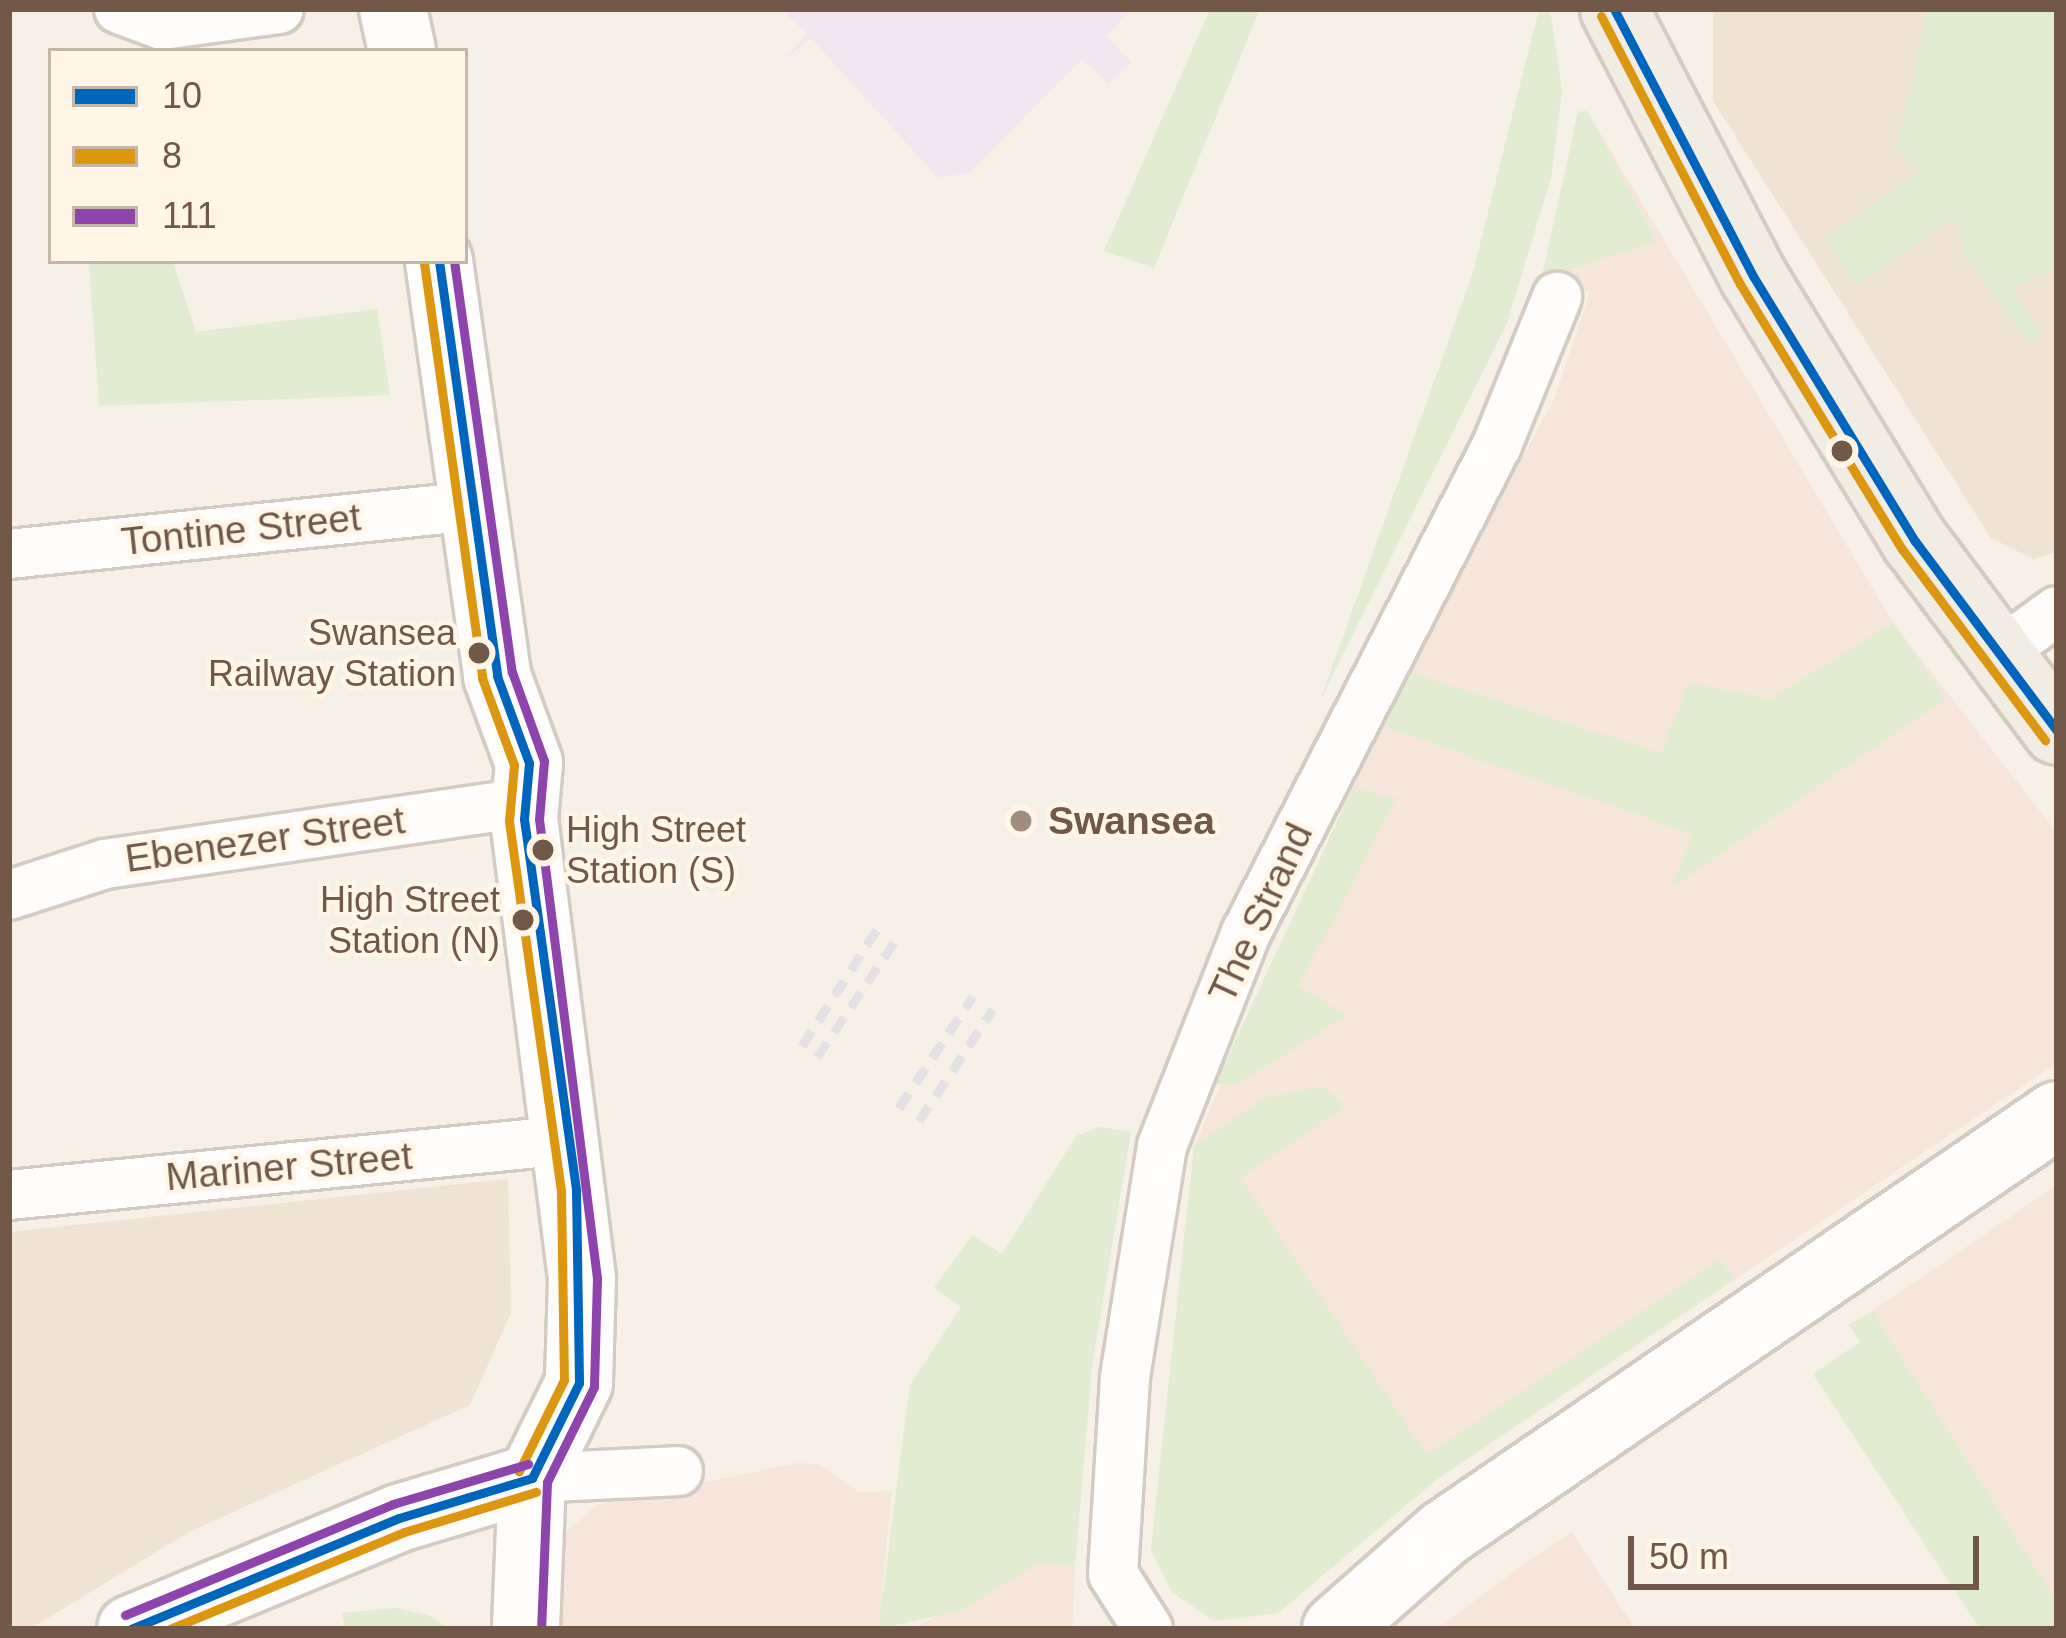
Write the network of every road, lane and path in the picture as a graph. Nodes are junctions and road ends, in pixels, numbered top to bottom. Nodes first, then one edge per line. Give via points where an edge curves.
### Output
1 (119, 9) edge
2 (279, 9) edge
3 (393, 9) edge
4 (1614, 9) edge
5 (401, 48) edge
6 (440, 264) edge
7 (1557, 297) dead end
8 (474, 506) junction
9 (9, 554) edge
10 (2057, 611) edge
11 (1997, 655) junction
12 (2057, 731) edge
13 (525, 803) junction
14 (9, 895) edge
15 (2057, 1115) edge
16 (568, 1140) junction
17 (9, 1195) edge
18 (678, 1471) dead end
19 (532, 1478) junction
20 (1113, 1574) junction
21 (131, 1629) edge
22 (526, 1629) edge
23 (1113, 1629) edge
24 (1148, 1629) edge
25 (1336, 1629) edge

1 - 2 street via 162,25
3 - 5 main road
4 - 11 main road via 1753,276
6 - 8 main road
7 - 20 street, The Strand via 1497,445 1246,933 1162,1146 1125,1377
8 - 9 street, Tontine Street
8 - 13 main road via 497,676 529,763
10 - 11 street
11 - 12 main road
13 - 14 street, Ebenezer Street via 105,863
13 - 16 main road
15 - 25 main road via 1445,1533
16 - 17 street, Mariner Street
16 - 19 main road via 579,1383
18 - 19 street via 579,1484
19 - 21 main road via 399,1518
19 - 22 main road
20 - 23 street, The Strand
20 - 24 street

